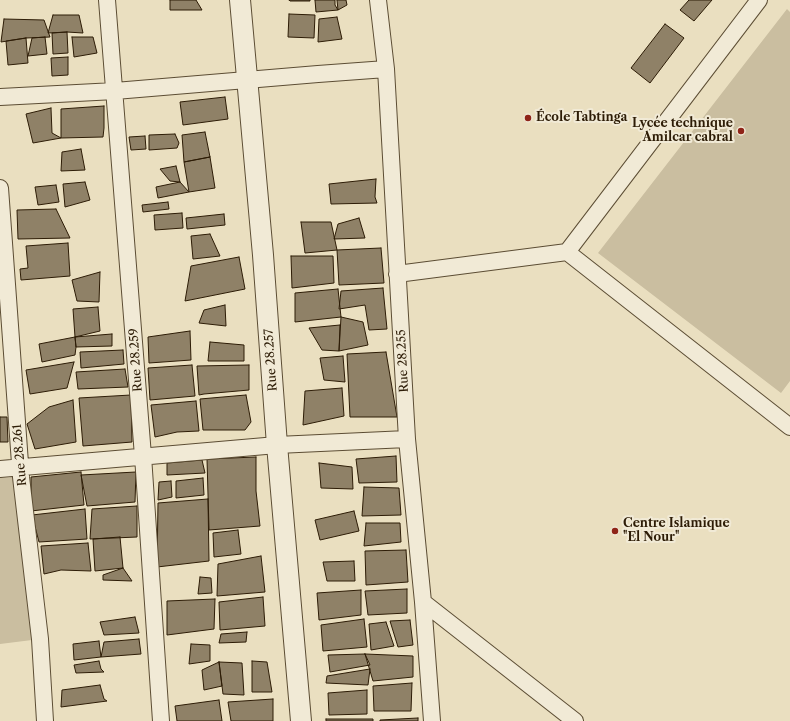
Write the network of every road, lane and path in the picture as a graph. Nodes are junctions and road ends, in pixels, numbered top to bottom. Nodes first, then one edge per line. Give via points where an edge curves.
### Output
1 (107, 0) edge
2 (240, 0) edge
3 (378, 0) edge
4 (759, 0) edge
5 (386, 69) junction
6 (247, 80) junction
7 (115, 91) junction
8 (0, 97) edge
9 (0, 188) edge
10 (567, 252) junction
11 (398, 274) junction
12 (790, 427) edge
13 (407, 439) junction
14 (276, 445) junction
15 (143, 456) junction
16 (20, 467) junction
17 (0, 469) edge
18 (422, 602) junction
19 (45, 721) edge
20 (161, 721) edge
21 (302, 721) edge
22 (432, 721) edge
23 (575, 721) edge

1 - 7 street, Rue 28.259
2 - 6 street, Rue 28.257
3 - 5 street, Rue 28.255
4 - 10 street
5 - 6 street
5 - 11 street, Rue 28.255
6 - 7 street
6 - 14 street, Rue 28.257 via 263,255
7 - 8 street
7 - 15 street, Rue 28.259
9 - 16 street, Rue 28.261
10 - 11 street
10 - 12 street
11 - 13 street, Rue 28.255
13 - 14 street
13 - 18 street, Rue 28.255
14 - 15 street
14 - 21 street, Rue 28.257
15 - 16 street
15 - 20 street, Rue 28.259
16 - 17 street
16 - 19 street, Rue 28.261 via 40,639
18 - 22 street, Rue 28.255
18 - 23 street

